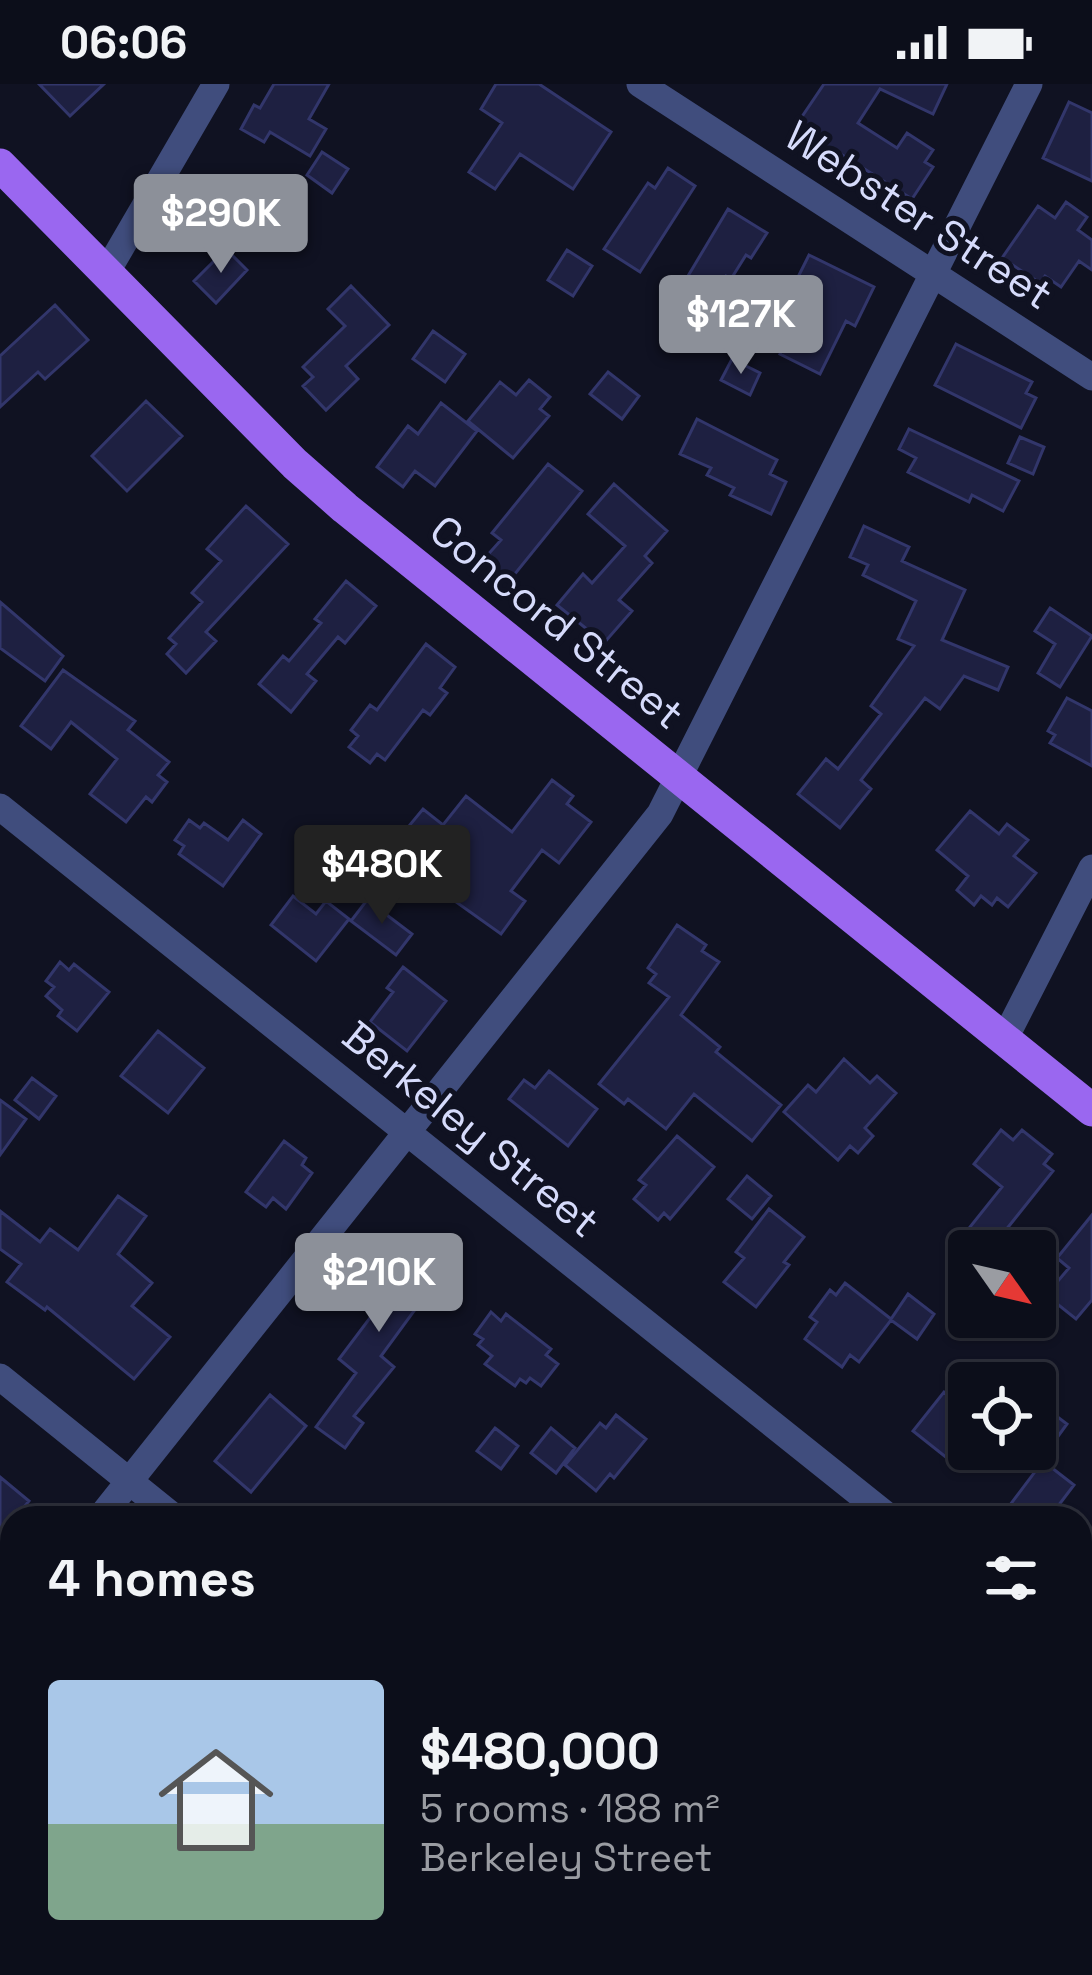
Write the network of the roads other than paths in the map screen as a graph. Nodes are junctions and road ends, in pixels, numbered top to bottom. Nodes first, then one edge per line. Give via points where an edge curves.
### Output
1 (216, 84) edge
2 (640, 84) edge
3 (1029, 84) edge
4 (0, 165) edge
5 (106, 273) junction
6 (934, 274) junction
7 (1092, 377) edge
8 (680, 778) junction
9 (0, 807) edge
10 (1092, 868) edge
11 (1004, 1040) junction
12 (1092, 1110) edge
13 (406, 1131) junction
14 (0, 1377) edge
15 (129, 1481) junction
16 (109, 1506) edge
17 (160, 1506) edge
18 (875, 1506) edge

1 - 5 street
2 - 6 street, Webster Street
3 - 6 street
4 - 5 main road, Concord Street
5 - 8 main road, Concord Street via 345,508
6 - 7 street, Webster Street
6 - 8 street
8 - 11 main road, Concord Street
8 - 13 street via 660,814
9 - 13 street, Berkeley Street
10 - 11 street
11 - 12 main road, Concord Street
13 - 15 street
13 - 18 street, Berkeley Street
14 - 15 street
15 - 16 street
15 - 17 street

